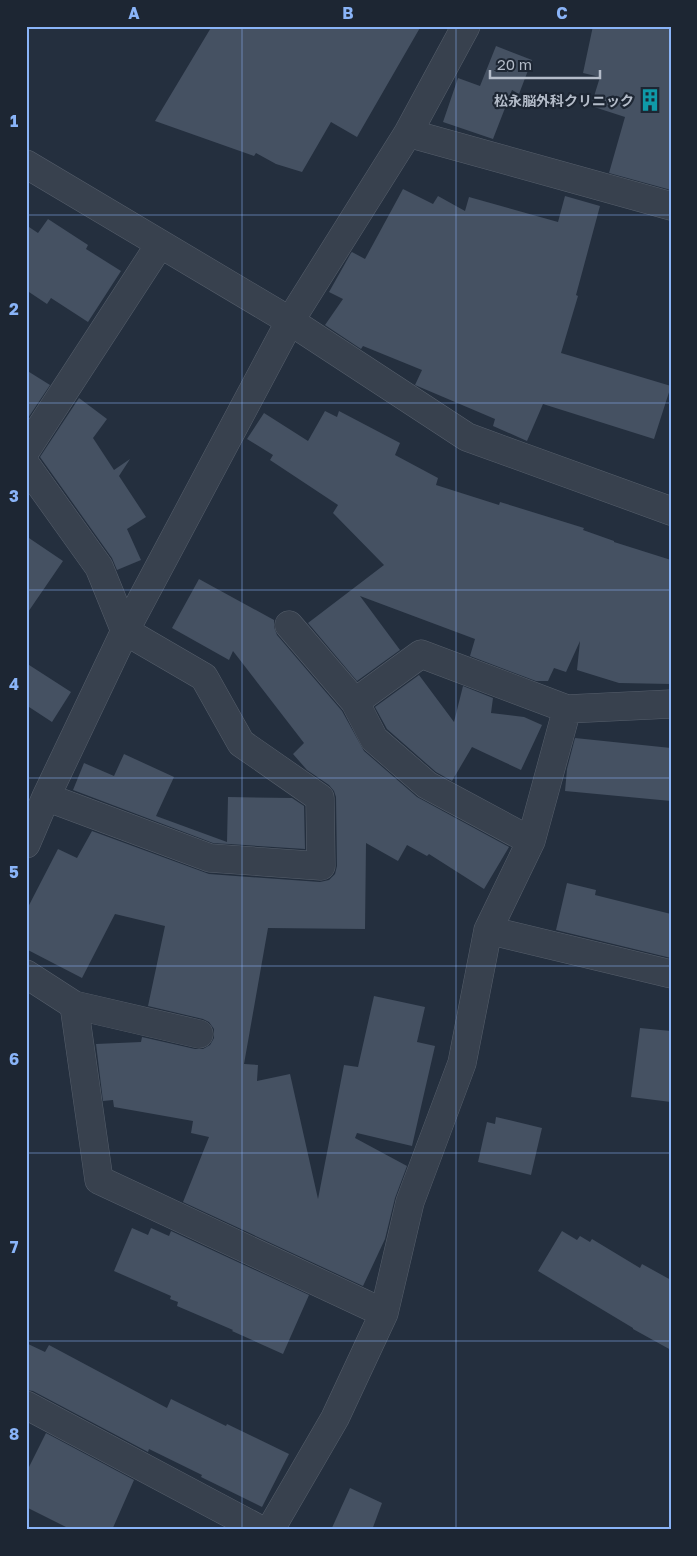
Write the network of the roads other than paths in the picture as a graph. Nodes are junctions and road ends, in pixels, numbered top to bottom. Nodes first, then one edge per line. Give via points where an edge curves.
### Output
1 (466, 26) edge
2 (408, 133) junction
3 (26, 164) edge
4 (671, 206) edge
5 (160, 244) junction
6 (290, 321) junction
7 (26, 450) edge
8 (26, 465) edge
9 (671, 511) edge
10 (289, 626) dead end
11 (125, 631) junction
12 (355, 702) junction
13 (671, 704) edge
14 (566, 709) junction
15 (46, 797) junction
16 (531, 841) junction
17 (26, 844) edge
18 (488, 930) junction
19 (26, 974) edge
20 (671, 974) edge
21 (74, 1005) junction
22 (199, 1034) dead end
23 (384, 1312) junction
24 (26, 1405) edge
25 (261, 1530) edge
26 (270, 1530) edge

1 - 2 street
2 - 4 street
2 - 6 street
3 - 5 street
5 - 6 street
5 - 7 street
6 - 9 street via 467,437
6 - 11 street
8 - 11 street via 99,567
10 - 12 street
11 - 15 street
11 - 15 street via 204,676 241,743 320,798 321,866 210,858
12 - 14 street via 421,654
12 - 16 street via 374,739 427,785
13 - 14 street
14 - 16 street
15 - 17 street
16 - 18 street
18 - 20 street
18 - 23 street via 462,1063 410,1202
19 - 21 street
21 - 22 street
21 - 23 street via 99,1180
23 - 26 street via 335,1418
24 - 25 street

